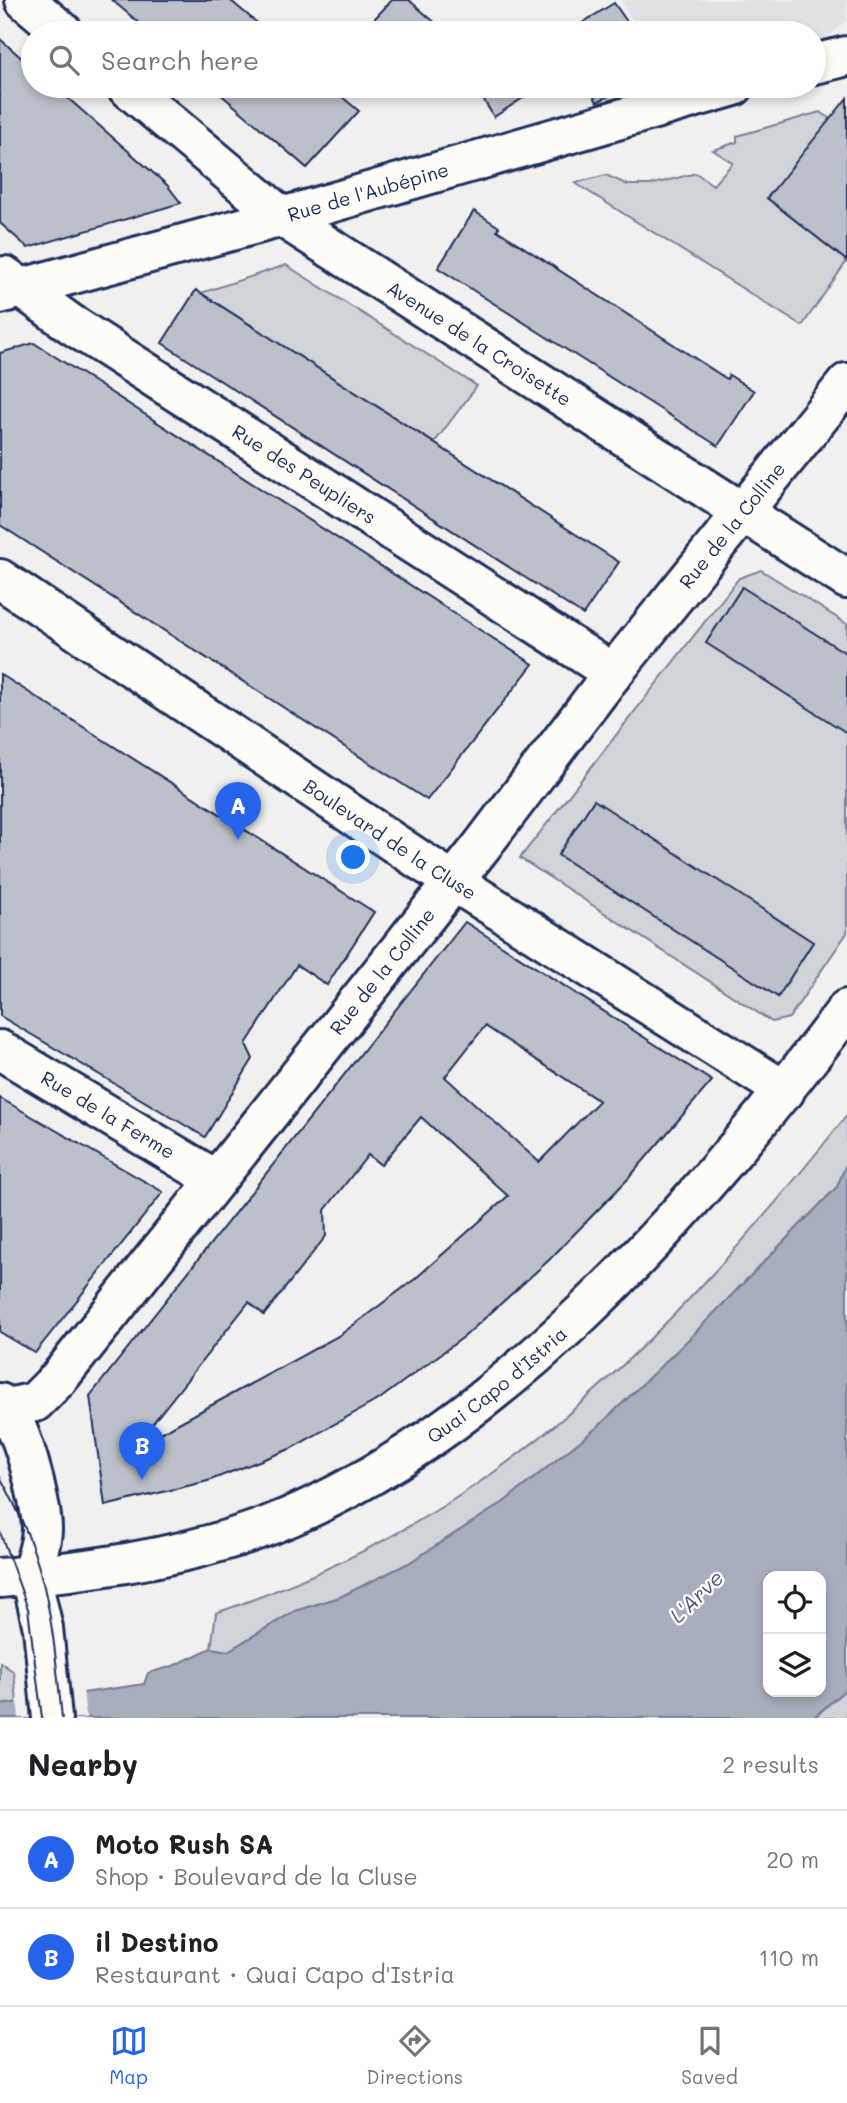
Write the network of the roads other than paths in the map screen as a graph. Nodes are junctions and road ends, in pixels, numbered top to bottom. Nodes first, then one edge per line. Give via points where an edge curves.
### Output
1 (25, 0) edge
2 (50, 21) edge
3 (847, 55) edge
4 (826, 61) edge
5 (140, 98) edge
6 (693, 98) edge
7 (282, 217) junction
8 (6, 284) edge
9 (847, 383) edge
10 (743, 511) junction
11 (0, 579) edge
12 (847, 579) edge
13 (613, 673) junction
14 (453, 881) junction
15 (847, 1009) edge
16 (0, 1050) edge
17 (785, 1091) junction
18 (215, 1179) junction
19 (4, 1406) edge
20 (15, 1577) edge
21 (52, 1718) edge

1 - 2 street
3 - 4 street
5 - 7 street, Avenue de la Croisette
6 - 7 street, Rue de l'Aubépine
7 - 8 street, Rue de l'Aubépine
7 - 10 street, Avenue de la Croisette
8 - 13 street, Rue des Peupliers
9 - 10 street, Rue de la Colline
10 - 12 street, Avenue de la Croisette
10 - 13 street, Rue de la Colline
11 - 14 street, Boulevard de la Cluse
13 - 14 street, Rue de la Colline
14 - 17 street, Boulevard de la Cluse
14 - 18 street, Rue de la Colline
15 - 17 street, Quai Capo d'Istria
16 - 18 street, Rue de la Ferme
17 - 20 street, Quai Capo d'Istria via 689,1202 593,1301 533,1358 427,1441 342,1490 251,1532 171,1555
18 - 19 street, Rue de la Colline via 58,1379 35,1402
19 - 20 street via 20,1434 30,1466 42,1528
20 - 21 street via 45,1644

